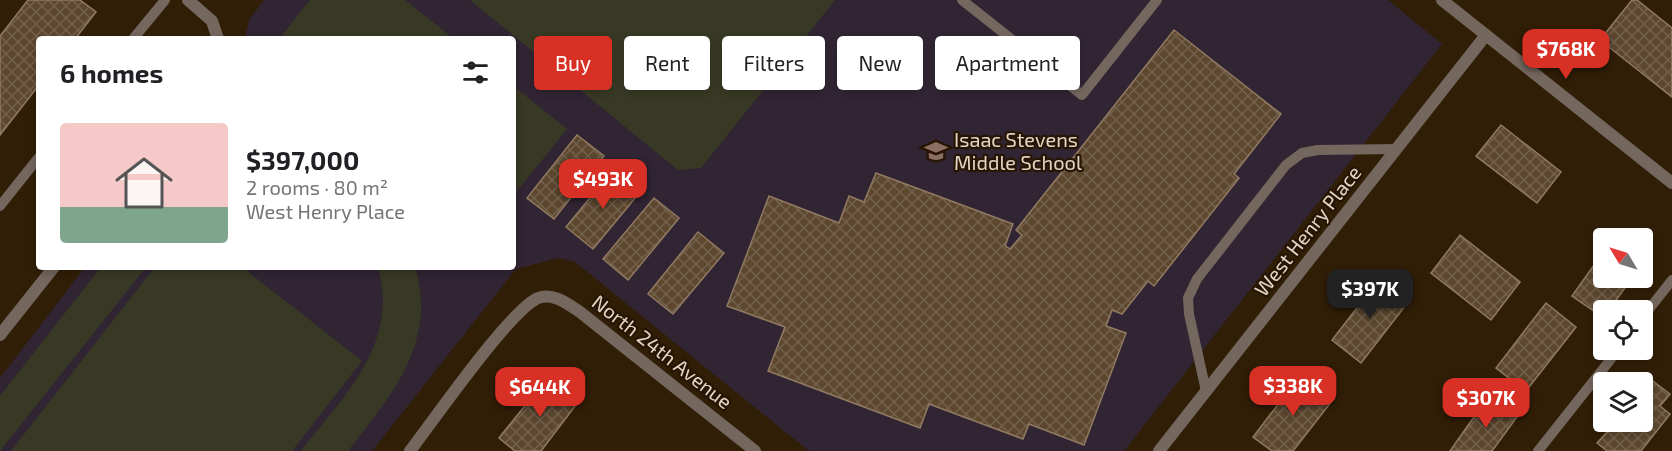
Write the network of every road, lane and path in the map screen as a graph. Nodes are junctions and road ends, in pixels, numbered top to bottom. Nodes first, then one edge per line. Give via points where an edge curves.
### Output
1 (165, 0) edge
2 (188, 0) edge
3 (962, 0) edge
4 (1157, 0) edge
5 (1442, 0) edge
6 (1486, 35) junction
7 (135, 36) edge
8 (217, 36) edge
9 (1397, 149) junction
10 (36, 162) edge
11 (1672, 183) edge
12 (0, 206) edge
13 (52, 270) edge
14 (1672, 280) edge
15 (1653, 304) edge
16 (0, 335) edge
17 (1609, 360) edge
18 (1206, 391) junction
19 (410, 451) edge
20 (755, 451) edge
21 (1159, 451) edge
22 (1538, 451) edge

1 - 7 lane
2 - 8 street via 212,21
3 - 4 lane via 1082,95
5 - 6 street
6 - 9 street, West Henry Place
6 - 11 street
9 - 18 street, West Henry Place
9 - 18 lane via 1318,150 1302,153 1286,165 1197,279 1188,298
10 - 12 lane
13 - 16 street
14 - 15 lane
17 - 22 lane
18 - 21 street, West Henry Place
19 - 20 street, North 24th Avenue via 513,319 540,297 553,296 580,312

